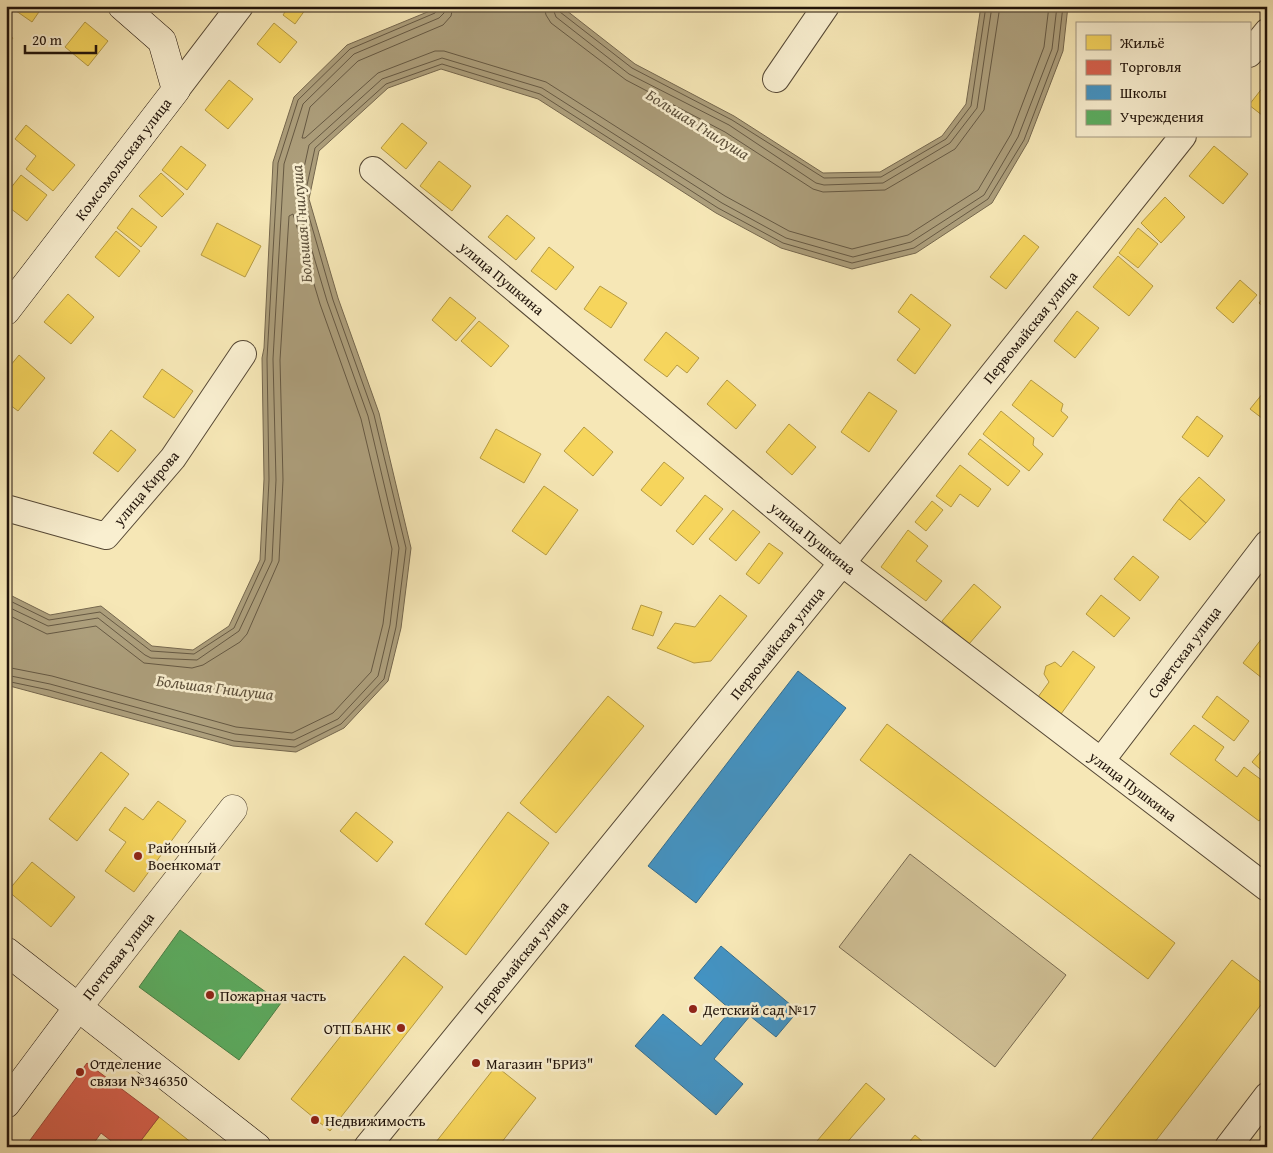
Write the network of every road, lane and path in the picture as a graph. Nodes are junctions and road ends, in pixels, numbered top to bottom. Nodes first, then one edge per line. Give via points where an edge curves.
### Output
1 (122, 6) edge
2 (240, 6) edge
3 (826, 6) edge
4 (1267, 32) edge
5 (1250, 53) edge
6 (776, 79) dead end
7 (176, 90) junction
8 (1181, 138) edge
9 (373, 170) dead end
10 (6, 311) edge
11 (243, 354) dead end
12 (6, 508) edge
13 (1267, 544) edge
14 (842, 563) junction
15 (1101, 761) junction
16 (233, 809) dead end
17 (1267, 888) edge
18 (6, 951) edge
19 (79, 1006) junction
20 (1267, 1096) edge
21 (6, 1104) edge
22 (258, 1147) edge
23 (367, 1147) edge
24 (1228, 1147) edge

1 - 7 main road via 162,41
2 - 7 street, Комсомольская улица
3 - 6 street
4 - 5 street
7 - 10 main road, Комсомольская улица
8 - 14 street, Первомайская улица
9 - 14 street, улица Пушкина
11 - 12 street, улица Кирова via 173,458 106,536
13 - 15 street, Советская улица
14 - 15 street, улица Пушкина
14 - 23 street, Первомайская улица
15 - 17 street, улица Пушкина
16 - 19 main road, Почтовая улица
18 - 19 main road
19 - 21 main road, Почтовая улица
19 - 22 main road
20 - 24 street

